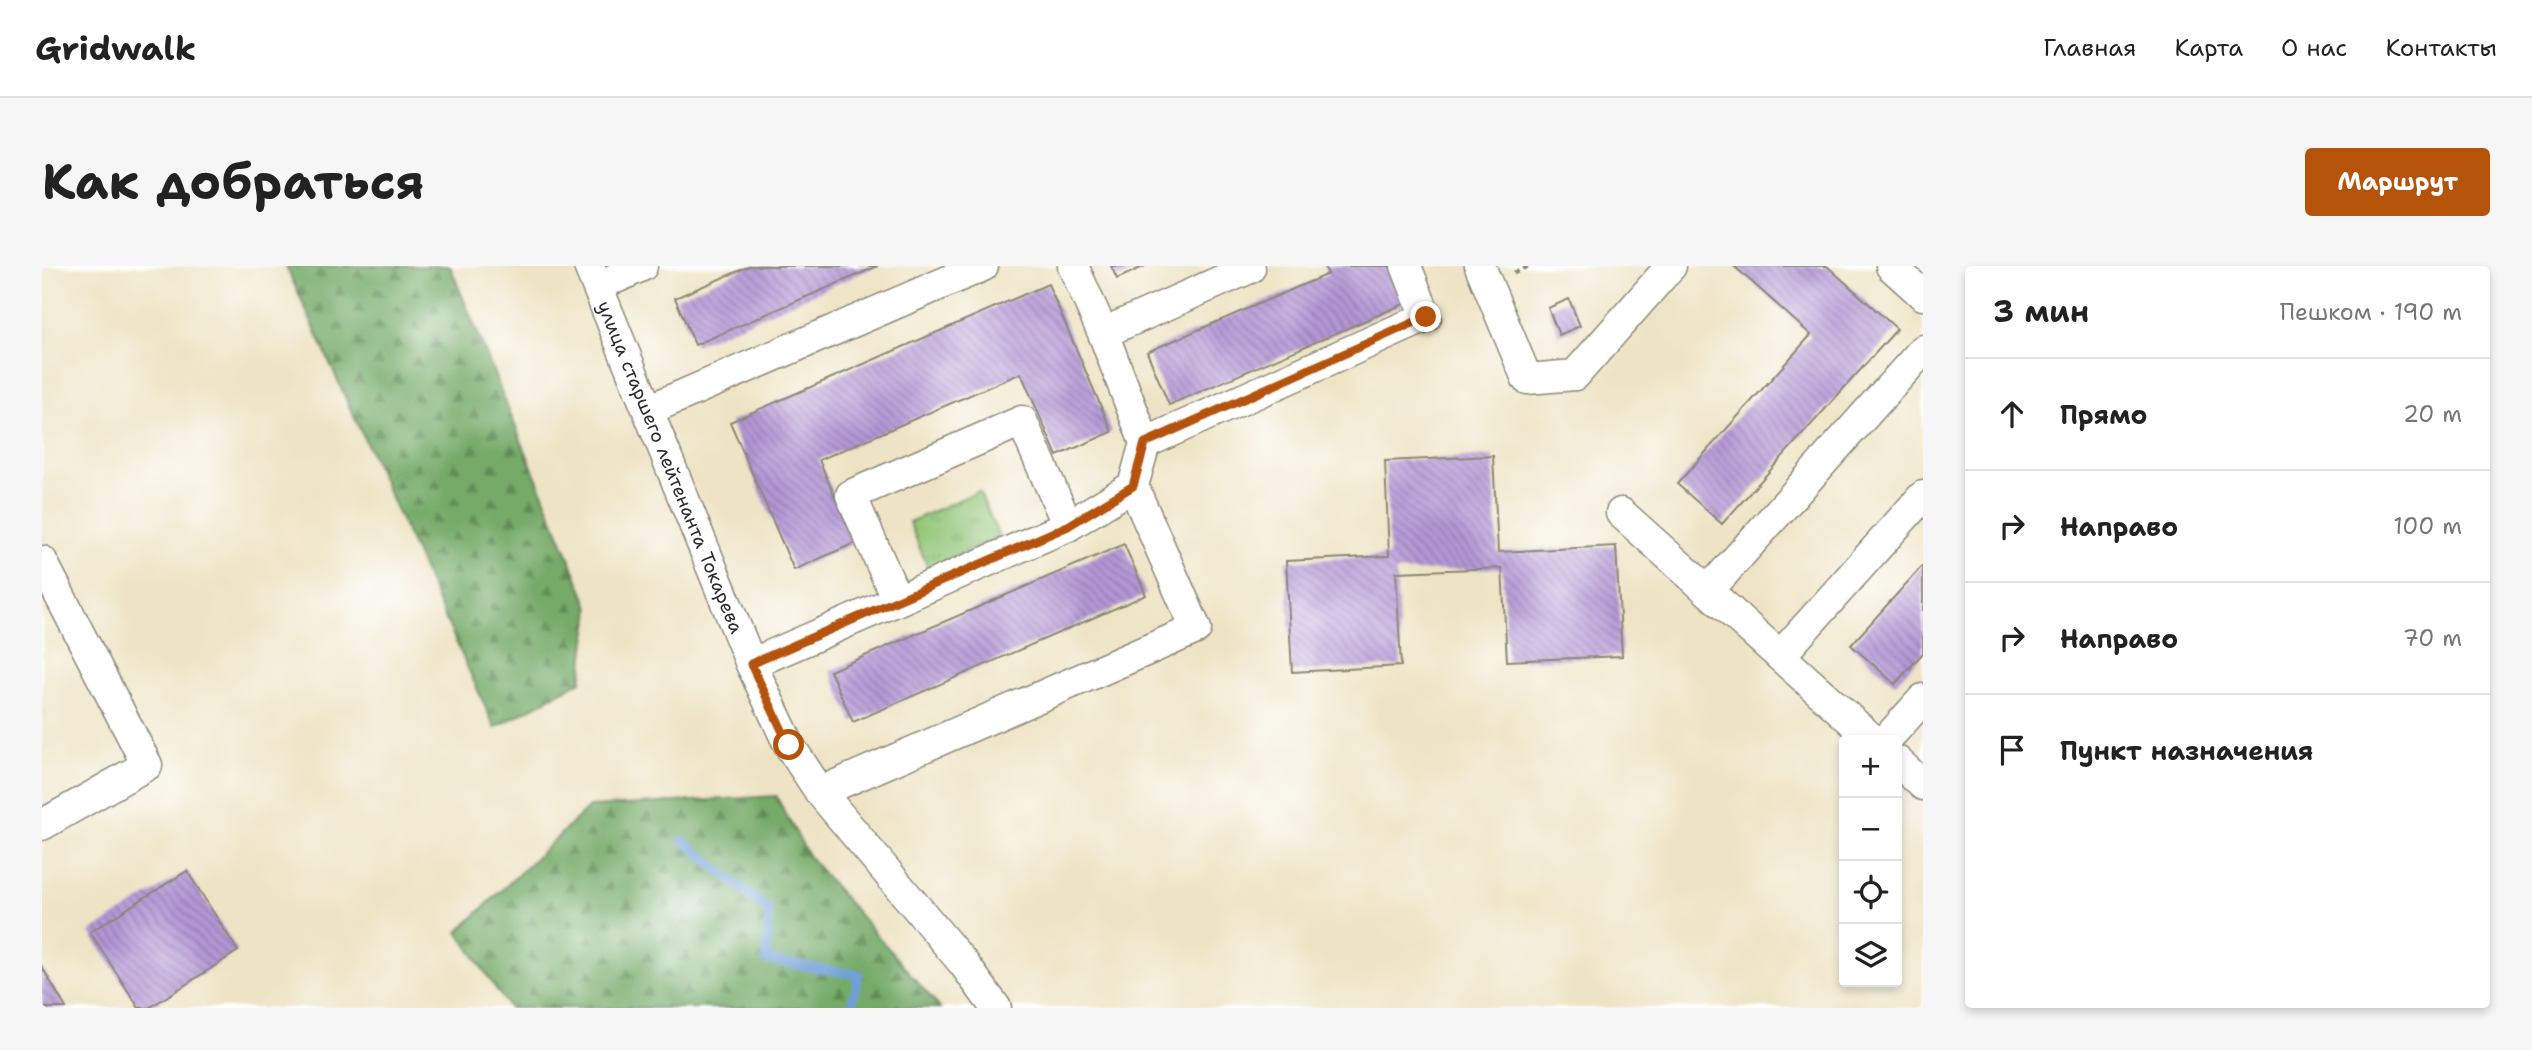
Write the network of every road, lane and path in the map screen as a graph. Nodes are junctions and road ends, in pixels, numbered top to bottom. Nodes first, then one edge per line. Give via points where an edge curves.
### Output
1 (983, 266) edge
2 (1073, 266) edge
3 (1249, 266) edge
4 (1406, 266) edge
5 (1480, 266) edge
6 (1671, 266) edge
7 (1891, 266) edge
8 (616, 270) edge
9 (1643, 279) edge
10 (1923, 295) edge
11 (1103, 333) junction
12 (1923, 350) edge
13 (648, 410) junction
14 (1145, 443) junction
15 (1133, 486) junction
16 (1923, 496) edge
17 (1620, 513) dead end
18 (1068, 526) junction
19 (42, 561) edge
20 (1708, 591) junction
21 (897, 600) junction
22 (1780, 656) junction
23 (751, 664) junction
24 (1923, 699) edge
25 (1868, 735) edge
26 (1891, 735) edge
27 (1902, 766) edge
28 (820, 781) junction
29 (1923, 785) edge
30 (42, 825) edge
31 (996, 1008) edge

1 - 13 street
2 - 11 street
3 - 11 street
4 - 14 street via 1426,317
5 - 9 street via 1527,379 1574,375
6 - 9 street
7 - 10 street
8 - 13 street, улица старшего лейтенанта Токарева
11 - 14 street
12 - 20 street
13 - 23 street, улица старшего лейтенанта Токарева
14 - 15 street
15 - 18 street
15 - 28 street via 1196,629
16 - 22 street
17 - 20 street
18 - 21 street
18 - 21 street via 1022,421 1010,426 851,495
19 - 30 street via 147,765
20 - 22 street
21 - 23 street
22 - 25 street
23 - 28 street, улица старшего лейтенанта Токарева via 789,745
24 - 26 street
27 - 29 street
28 - 31 street, улица старшего лейтенанта Токарева

